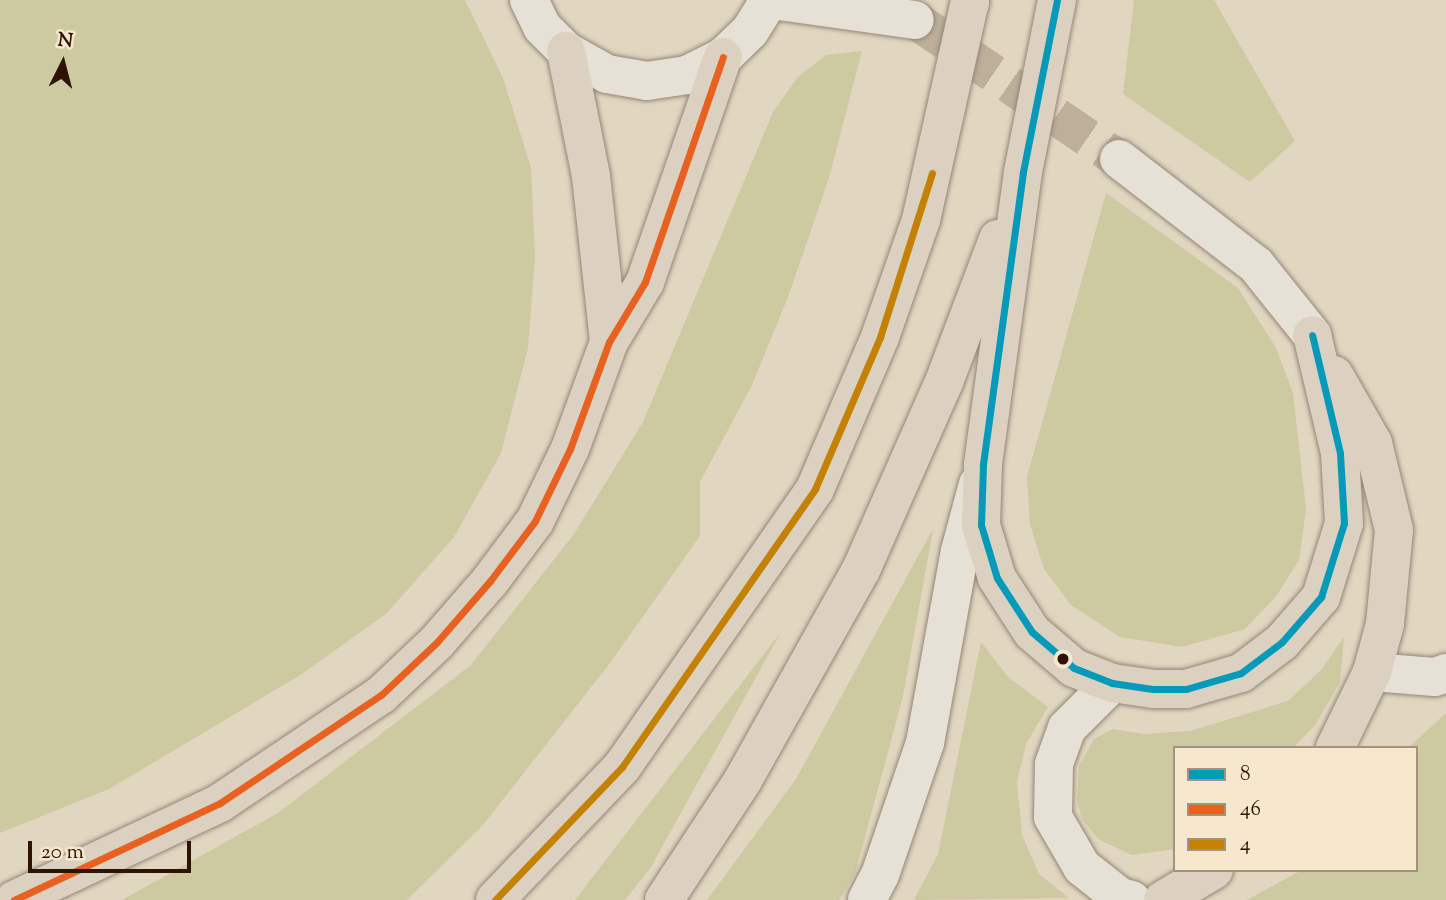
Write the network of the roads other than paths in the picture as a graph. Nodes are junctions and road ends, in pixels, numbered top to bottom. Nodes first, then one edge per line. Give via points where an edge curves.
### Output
1 (529, 0) edge
2 (770, 0) edge
3 (889, 0) edge
4 (1057, 0) edge
5 (970, 1) edge
6 (566, 51) junction
7 (723, 57) junction
8 (1119, 159) tunnel mouth
9 (1023, 172) junction
10 (1312, 335) junction
11 (609, 342) junction
12 (983, 465) junction
13 (1372, 672) junction
14 (1446, 673) edge
15 (1112, 683) junction
16 (1336, 746) edge
17 (1211, 872) edge
18 (14, 900) edge
19 (495, 900) edge
20 (664, 900) edge
21 (867, 900) edge
22 (1132, 900) edge
23 (1163, 900) edge

1 - 6 street via 542,27
2 - 3 street via 915,20
2 - 7 street via 750,31
4 - 9 main road
5 - 19 main road via 921,220 880,337 815,489 622,767
6 - 7 street via 607,74 647,80 687,75
6 - 11 main road via 592,176
7 - 11 main road via 645,282
8 - 10 street via 1256,265
9 - 12 main road
9 - 20 main road via 944,382 861,570 743,780
10 - 13 main road via 1373,443 1394,530 1385,624
10 - 15 main road via 1340,453 1344,523 1321,597 1282,642 1241,673 1186,689
11 - 18 main road via 570,449 534,521 490,581 381,695 220,803
12 - 15 main road via 981,524 997,578 1032,632 1074,668
12 - 21 street via 960,551 925,743 885,863
13 - 14 street via 1435,677
13 - 16 main road
15 - 22 street via 1067,729 1054,764 1054,817 1082,867 1119,897
17 - 23 main road

